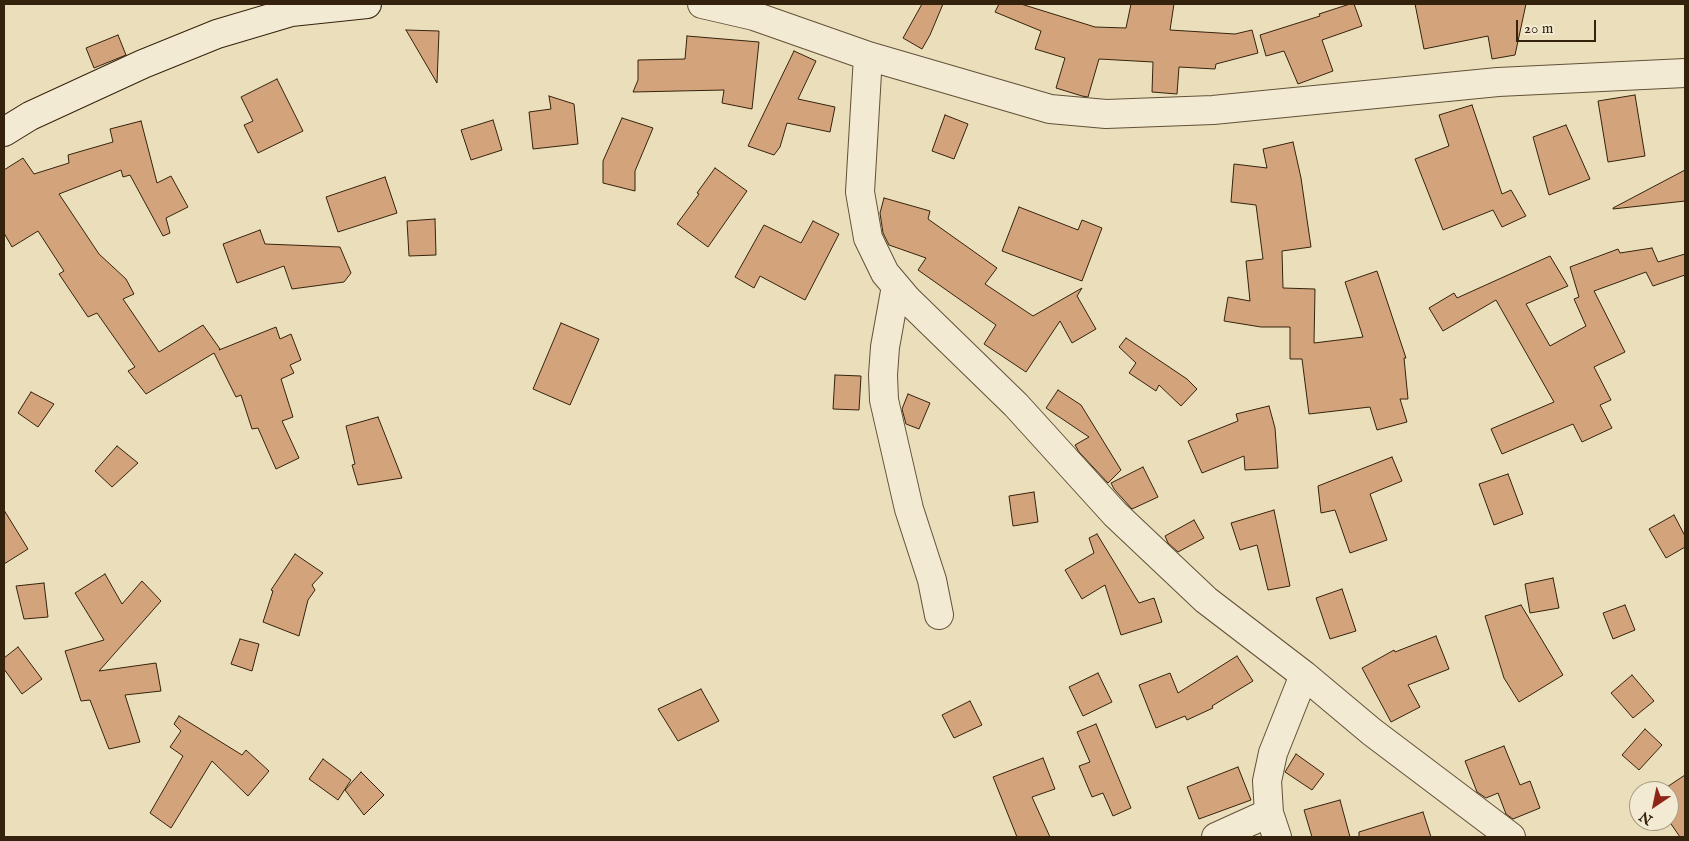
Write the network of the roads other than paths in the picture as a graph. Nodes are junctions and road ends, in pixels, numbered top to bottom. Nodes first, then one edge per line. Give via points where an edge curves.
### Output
1 (367, 4) edge
2 (702, 4) edge
3 (868, 56) junction
4 (1685, 73) edge
5 (4, 132) edge
6 (896, 286) junction
7 (939, 615) dead end
8 (1304, 675) junction
9 (1273, 825) edge
10 (1216, 837) edge
11 (1511, 837) edge

1 - 5 street via 291,12 217,34 143,64 30,116
2 - 3 street via 754,16
3 - 4 street via 1050,109 1106,114 1212,110 1498,82
3 - 6 street via 860,192 868,238 885,274
6 - 7 street via 885,347 884,400
6 - 8 street via 1016,405 1115,514 1206,600
8 - 9 street via 1273,753 1268,781
8 - 11 street via 1372,732
9 - 10 street

